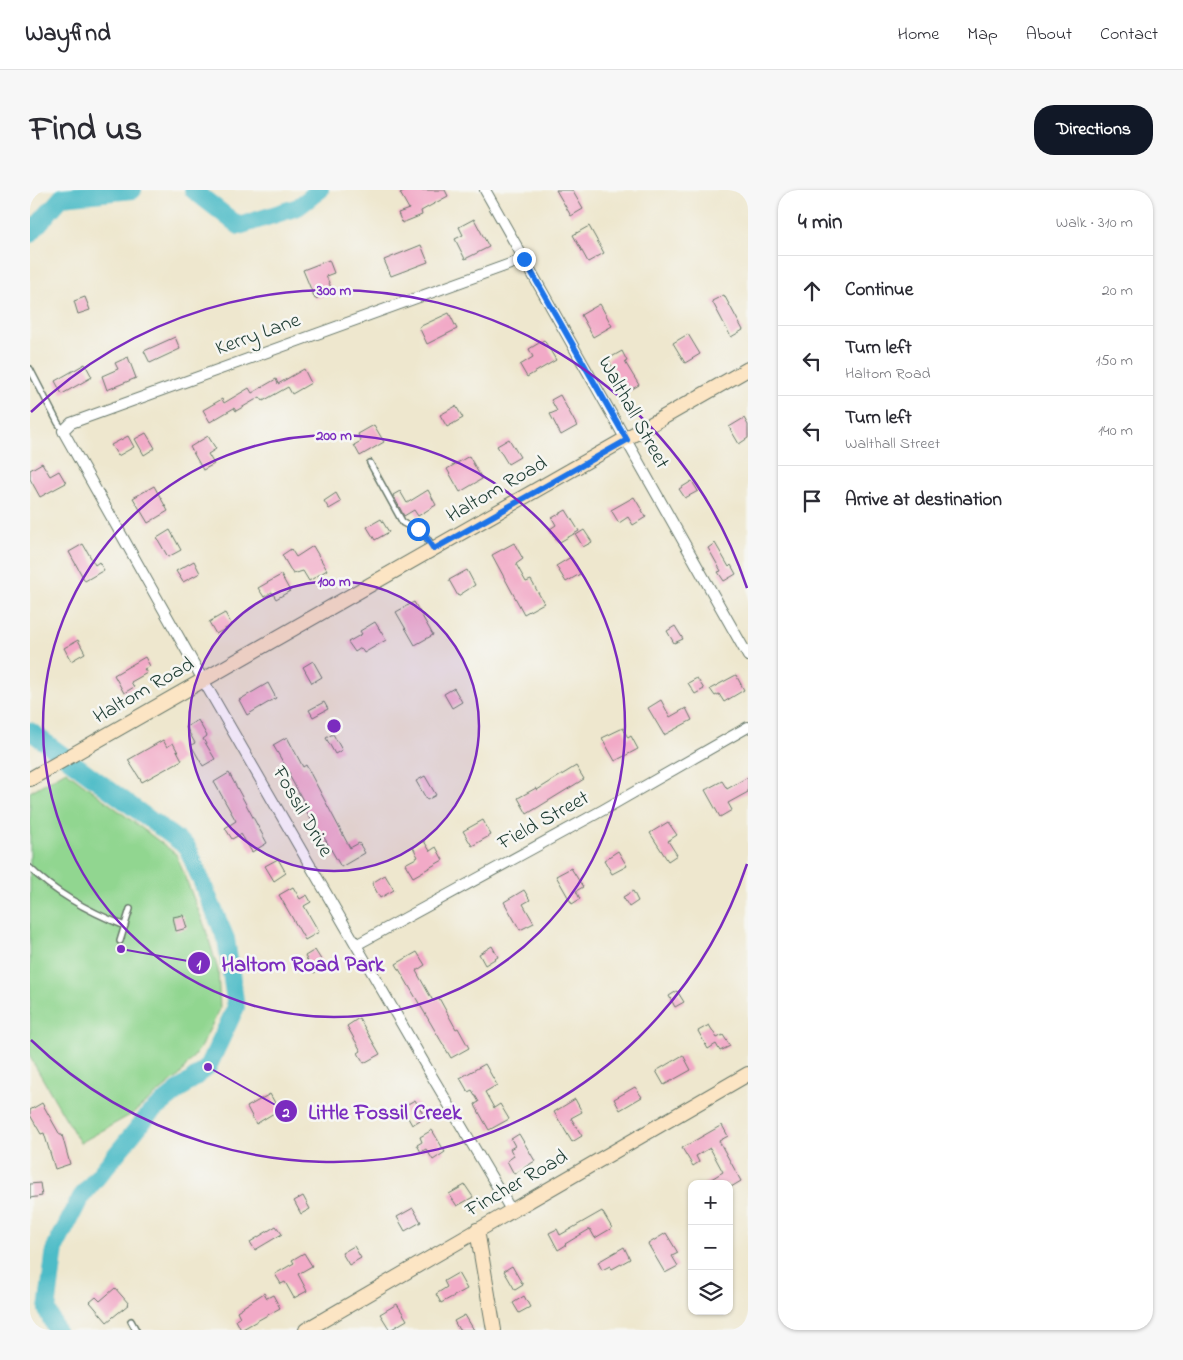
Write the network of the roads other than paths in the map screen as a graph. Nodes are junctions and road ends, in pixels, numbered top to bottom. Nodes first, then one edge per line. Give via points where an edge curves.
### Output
1 (485, 190) edge
2 (524, 259) junction
3 (30, 369) edge
4 (748, 369) edge
5 (63, 431) junction
6 (627, 440) junction
7 (370, 463) dead end
8 (434, 549) junction
9 (748, 656) edge
10 (203, 680) junction
11 (748, 727) edge
12 (30, 779) edge
13 (30, 868) edge
14 (130, 909) dead end
15 (125, 926) junction
16 (120, 941) dead end
17 (356, 945) junction
18 (748, 1074) edge
19 (511, 1210) junction
20 (477, 1230) junction
21 (131, 1321) dead end
22 (136, 1330) edge
23 (306, 1330) edge
24 (494, 1330) edge

1 - 2 street, Walthall Street
2 - 5 street, Kerry Lane via 72,423
2 - 6 street, Walthall Street
3 - 5 lane
4 - 6 main road, Haltom Road
5 - 10 street, Fossil Drive
6 - 8 main road, Haltom Road
6 - 9 street, Walthall Street
7 - 8 lane via 403,523 424,534
8 - 10 main road, Haltom Road
10 - 12 main road, Haltom Road
10 - 17 street, Fossil Drive
11 - 17 street, Field Street
13 - 15 lane via 70,901
14 - 15 lane
15 - 16 lane
17 - 19 street, Fossil Drive
18 - 19 main road, Fincher Road
19 - 20 main road, Fincher Road
20 - 23 main road, Fincher Road
20 - 24 main road
21 - 22 lane

